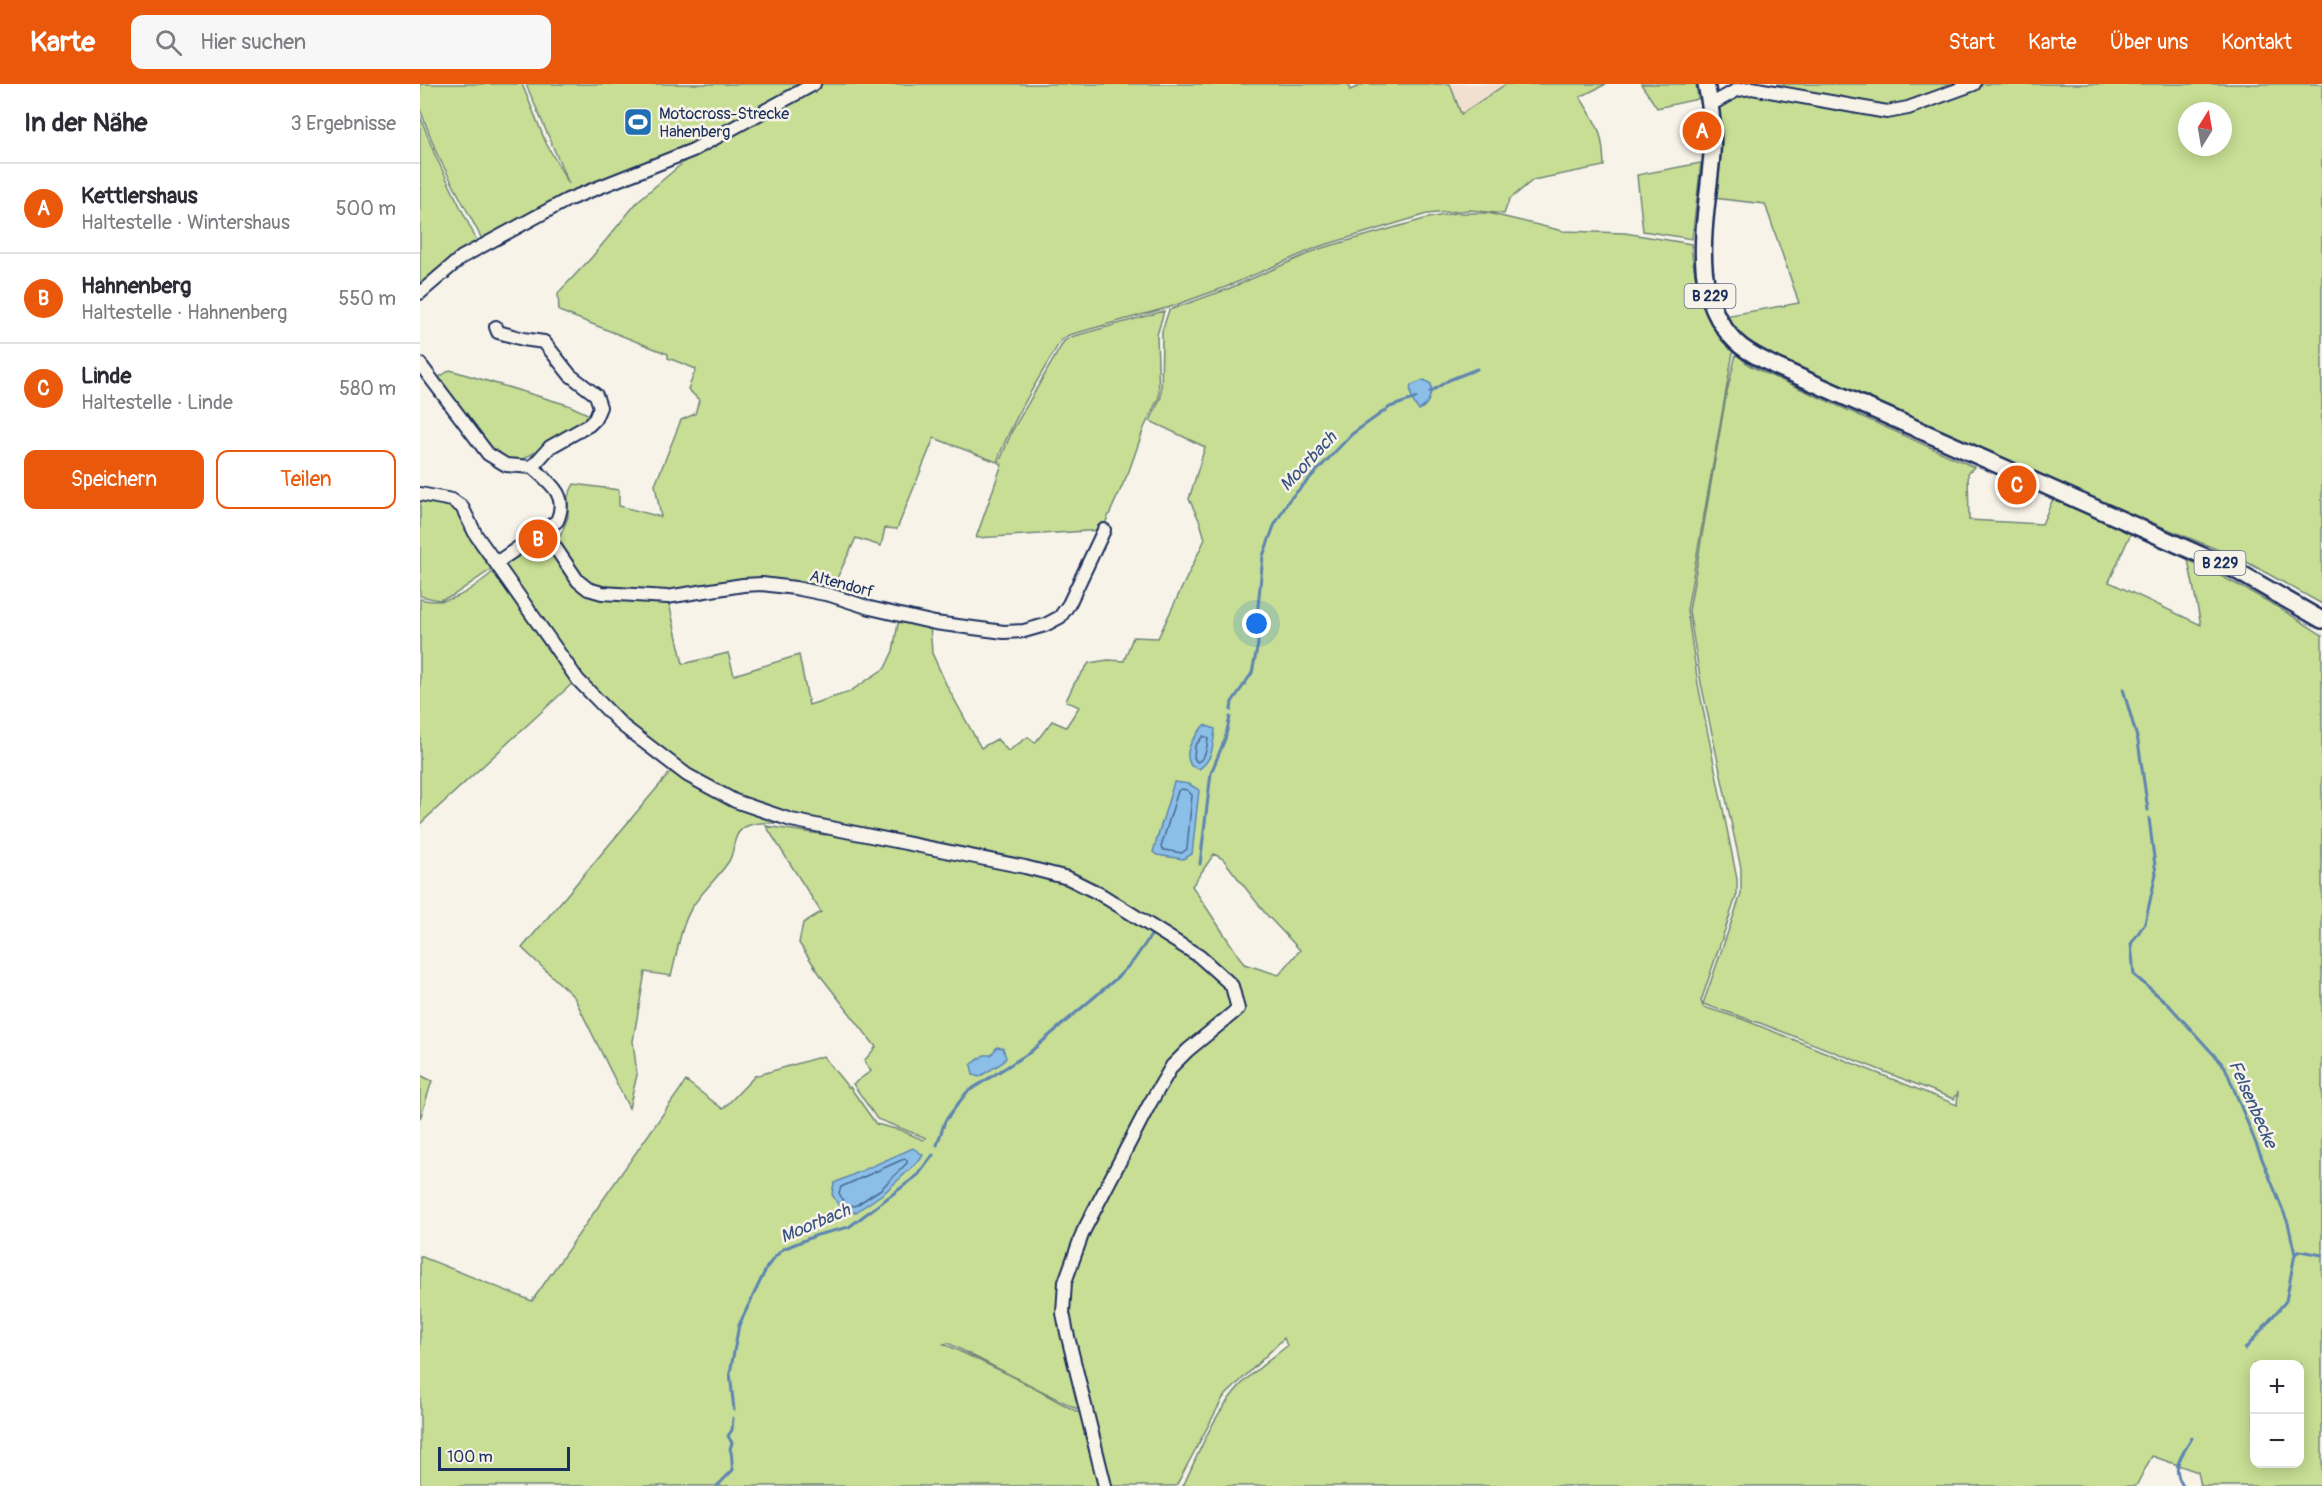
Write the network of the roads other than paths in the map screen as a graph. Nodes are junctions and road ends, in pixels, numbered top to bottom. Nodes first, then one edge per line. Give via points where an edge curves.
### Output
1 (814, 84) edge
2 (1707, 84) edge
3 (1974, 84) edge
4 (1710, 105) junction
5 (420, 293) edge
6 (496, 327) dead end
7 (420, 364) edge
8 (532, 466) junction
9 (420, 494) edge
10 (1104, 530) dead end
11 (544, 531) junction
12 (496, 563) junction
13 (2322, 620) edge
14 (1105, 1486) edge

1 - 5 street via 693,150 567,200 462,257
2 - 4 main road, B 229
3 - 4 street via 1887,112 1752,88 1737,90
4 - 13 main road, B 229 via 1712,151 1703,260 1711,299 1737,342 1758,357 1831,391 2265,586
6 - 8 street via 504,334 544,342 570,375 592,391 600,403 592,422 550,447
7 - 8 street via 488,453 506,465
8 - 11 street via 561,500 557,521
9 - 12 street via 459,504
10 - 11 street, Altendorf via 1060,616 1022,632 935,623 830,595 762,584 668,597 602,593 581,584
11 - 12 street
12 - 14 street via 578,680 623,726 687,775 735,801 791,820 1068,878 1199,956 1232,986 1238,1010 1188,1050 1164,1078 1083,1232 1065,1282 1065,1323

